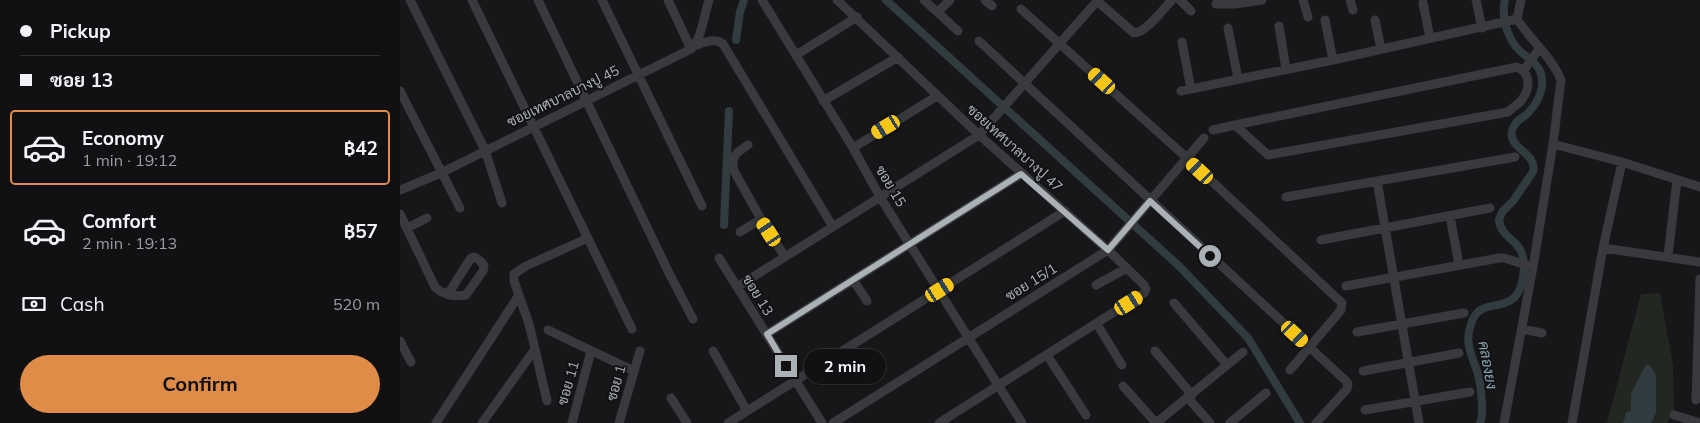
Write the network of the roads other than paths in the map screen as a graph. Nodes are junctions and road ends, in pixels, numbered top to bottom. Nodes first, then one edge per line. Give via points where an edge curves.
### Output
1 (410, 0) edge
2 (472, 0) edge
3 (538, 0) edge
4 (602, 0) edge
5 (668, 0) edge
6 (762, 0) edge
7 (837, 0) edge
8 (924, 0) edge
9 (950, 0) edge
10 (1097, 0) edge
11 (1172, 0) edge
12 (1180, 0) edge
13 (1260, 0) edge
14 (1303, 0) edge
15 (1350, 0) edge
16 (1476, 0) edge
17 (1521, 0) edge
18 (707, 2) edge
19 (1423, 3) dead end
20 (1216, 4) dead end
21 (1021, 8) dead end
22 (1353, 10) dead end
23 (938, 12) junction
24 (1191, 12) dead end
25 (857, 17) junction
26 (1308, 17) dead end
27 (1325, 20) dead end
28 (1375, 20) dead end
29 (1511, 20) junction
30 (1279, 26) dead end
31 (1228, 28) dead end
32 (1482, 28) junction
33 (958, 31) dead end
34 (1430, 38) junction
35 (978, 41) dead end
36 (1182, 42) dead end
37 (1060, 43) junction
38 (693, 48) junction
39 (1381, 49) junction
40 (1539, 49) junction
41 (796, 55) junction
42 (898, 57) junction
43 (1333, 60) junction
44 (1286, 69) junction
45 (1524, 70) junction
46 (638, 74) junction
47 (1238, 79) junction
48 (1024, 84) junction
49 (400, 91) edge
50 (937, 96) junction
51 (587, 100) junction
52 (823, 101) junction
53 (1236, 125) junction
54 (534, 126) junction
55 (1213, 130) dead end
56 (978, 135) junction
57 (1204, 138) dead end
58 (1553, 144) junction
59 (748, 145) dead end
60 (852, 148) junction
61 (485, 150) junction
62 (1515, 157) dead end
63 (1187, 158) junction
64 (1622, 162) junction
65 (440, 172) junction
66 (1021, 174) junction
67 (1677, 180) junction
68 (1377, 181) junction
69 (1700, 187) edge
70 (400, 190) edge
71 (880, 197) junction
72 (1286, 197) dead end
73 (1150, 201) junction
74 (502, 203) dead end
75 (702, 206) dead end
76 (460, 208) dead end
77 (1490, 208) dead end
78 (1066, 211) junction
79 (400, 214) edge
80 (1450, 216) junction
81 (427, 218) dead end
82 (761, 219) junction
83 (833, 227) junction
84 (407, 228) junction
85 (1385, 228) junction
86 (740, 232) dead end
87 (588, 238) junction
88 (1321, 240) dead end
89 (910, 244) junction
90 (1604, 248) junction
91 (1108, 250) junction
92 (1668, 256) junction
93 (785, 257) junction
94 (718, 258) dead end
95 (1700, 262) edge
96 (1459, 265) junction
97 (1531, 267) junction
98 (1127, 268) junction
99 (1394, 277) junction
100 (1700, 279) edge
101 (853, 280) junction
102 (1096, 284) dead end
103 (1346, 286) dead end
104 (737, 287) junction
105 (940, 290) junction
106 (448, 294) junction
107 (519, 295) junction
108 (867, 301) dead end
109 (1174, 303) dead end
110 (1464, 313) dead end
111 (693, 319) dead end
112 (1097, 324) junction
113 (1402, 324) junction
114 (632, 329) dead end
115 (1522, 329) junction
116 (548, 330) dead end
117 (1357, 332) dead end
118 (1542, 333) dead end
119 (767, 334) junction
120 (969, 338) junction
121 (400, 341) edge
122 (1310, 347) junction
123 (535, 349) junction
124 (713, 350) dead end
125 (591, 351) junction
126 (640, 351) dead end
127 (1155, 351) dead end
128 (1243, 352) dead end
129 (1459, 354) dead end
130 (1047, 355) junction
131 (411, 362) dead end
132 (1409, 362) junction
133 (1122, 365) dead end
134 (1227, 365) junction
135 (1290, 370) dead end
136 (634, 371) junction
137 (1363, 371) dead end
138 (1698, 380) edge
139 (796, 381) junction
140 (999, 385) junction
141 (1123, 386) dead end
142 (1470, 392) dead end
143 (1266, 393) dead end
144 (1190, 396) junction
145 (671, 398) dead end
146 (547, 400) dead end
147 (1696, 400) dead end
148 (1416, 401) junction
149 (1366, 410) dead end
150 (747, 411) junction
151 (1674, 414) dead end
152 (1086, 415) dead end
153 (1318, 422) edge
154 (436, 423) edge
155 (482, 423) edge
156 (572, 423) edge
157 (619, 423) edge
158 (687, 423) edge
159 (728, 423) edge
160 (822, 423) edge
161 (832, 423) edge
162 (939, 423) edge
163 (1022, 423) edge
164 (1156, 423) edge
165 (1210, 423) edge
166 (1230, 423) edge
167 (1419, 423) edge
168 (1504, 423) edge
169 (1572, 423) edge
170 (1700, 423) edge

1 - 61 street
2 - 54 street
3 - 51 street
4 - 46 street
5 - 38 street
6 - 41 street, ซอย 15
7 - 25 street, ซอยเทศบาลบางปู 47
8 - 23 street
9 - 23 street
10 - 11 street via 1134,33 1139,33
10 - 37 street
12 - 24 street
13 - 20 street
14 - 26 street
15 - 22 street
16 - 32 street
17 - 29 street
18 - 38 street
19 - 34 street
21 - 37 street
23 - 33 street
25 - 41 street
25 - 42 street, ซอยเทศบาลบางปู 47
27 - 43 street
28 - 39 street
29 - 32 street
29 - 40 street
30 - 44 street
31 - 47 street
32 - 34 street
34 - 39 street
35 - 48 street
36 - 47 street via 1186,90
37 - 48 street
37 - 63 street
38 - 46 street, ซอยเทศบาลบางปู 45
38 - 83 street, ซอยเทศบาลบางปู 45 via 714,40 722,44
39 - 43 street
40 - 45 street
40 - 58 street via 1561,80
41 - 52 street, ซอย 15
42 - 50 street, ซอยเทศบาลบางปู 47
42 - 52 street
43 - 44 street
44 - 47 street
45 - 53 street via 1517,67
45 - 53 street via 1528,84 1521,101 1508,112 1268,156
46 - 51 street, ซอยเทศบาลบางปู 45
46 - 75 street
48 - 56 street
48 - 73 street
49 - 65 street
50 - 56 street, ซอยเทศบาลบางปู 47
50 - 60 street
51 - 54 street, ซอยเทศบาลบางปู 45
51 - 111 street
52 - 60 street, ซอย 15
53 - 55 street
54 - 61 street, ซอยเทศบาลบางปู 45
54 - 87 street
56 - 66 street, ซอยเทศบาลบางปู 47
56 - 71 street
57 - 63 street, ซอย 15/1
58 - 64 street
58 - 97 street
59 - 82 street via 736,153 732,164
60 - 71 street, ซอย 15
61 - 65 street, ซอยเทศบาลบางปู 45
61 - 74 street
62 - 68 street
63 - 73 street, ซอย 15/1
63 - 122 street via 1342,302 1341,310
64 - 67 street
64 - 90 street
65 - 70 street, ซอยเทศบาลบางปู 45
65 - 76 street
66 - 78 street, ซอยเทศบาลบางปู 47
66 - 89 street
67 - 69 street
67 - 92 street
68 - 72 street
68 - 85 street
71 - 83 street
71 - 89 street, ซอย 15
73 - 91 street, ซอย 15/1
73 - 122 street
77 - 80 street
78 - 91 street, ซอยเทศบาลบางปู 47
78 - 105 street
79 - 84 street
80 - 85 street
80 - 96 street
81 - 84 street
82 - 86 street
82 - 93 street
83 - 93 street
84 - 106 street via 435,287
85 - 88 street
85 - 99 street
87 - 107 street via 517,271 514,281
87 - 114 street
89 - 101 street
89 - 105 street, ซอย 15
90 - 92 street
90 - 169 street
91 - 98 street, ซอยเทศบาลบางปู 47
91 - 120 street, ซอย 15/1
92 - 95 street
93 - 104 street
94 - 104 street, ซอย 13
96 - 97 street via 1504,258
96 - 99 street
97 - 115 street
98 - 102 street
98 - 112 street, ซอยเทศบาลบางปู 47 via 1144,284 1144,293
99 - 103 street
99 - 113 street
100 - 138 street
101 - 108 street
101 - 119 street
104 - 119 street, ซอย 13
105 - 120 street, ซอย 15
105 - 139 street
106 - 106 street via 466,295 483,271 484,266 478,259 471,258
107 - 123 street
107 - 154 street
109 - 134 street
110 - 113 street
112 - 130 street, ซอยเทศบาลบางปู 47
112 - 133 street
113 - 117 street
113 - 132 street
115 - 118 street
115 - 168 street
116 - 125 street
119 - 139 street, ซอย 13
120 - 140 street, ซอย 15
120 - 161 street, ซอย 15/1
121 - 131 street
122 - 135 street
122 - 153 street via 1348,384
123 - 146 street
123 - 155 street
124 - 150 street
125 - 136 street
125 - 156 street, ซอย 11
126 - 136 street, ซอย 1
127 - 144 street
128 - 134 street
129 - 132 street
130 - 140 street, ซอยเทศบาลบางปู 47
130 - 152 street
132 - 137 street
132 - 148 street
134 - 144 street
136 - 157 street, ซอย 1
138 - 147 street
139 - 150 street
139 - 160 street, ซอย 13
140 - 162 street, ซอยเทศบาลบางปู 47
140 - 163 street, ซอย 15
141 - 164 street
142 - 148 street
143 - 166 street
144 - 164 street
144 - 165 street
145 - 158 street
148 - 149 street
148 - 167 street
150 - 159 street
151 - 170 street

